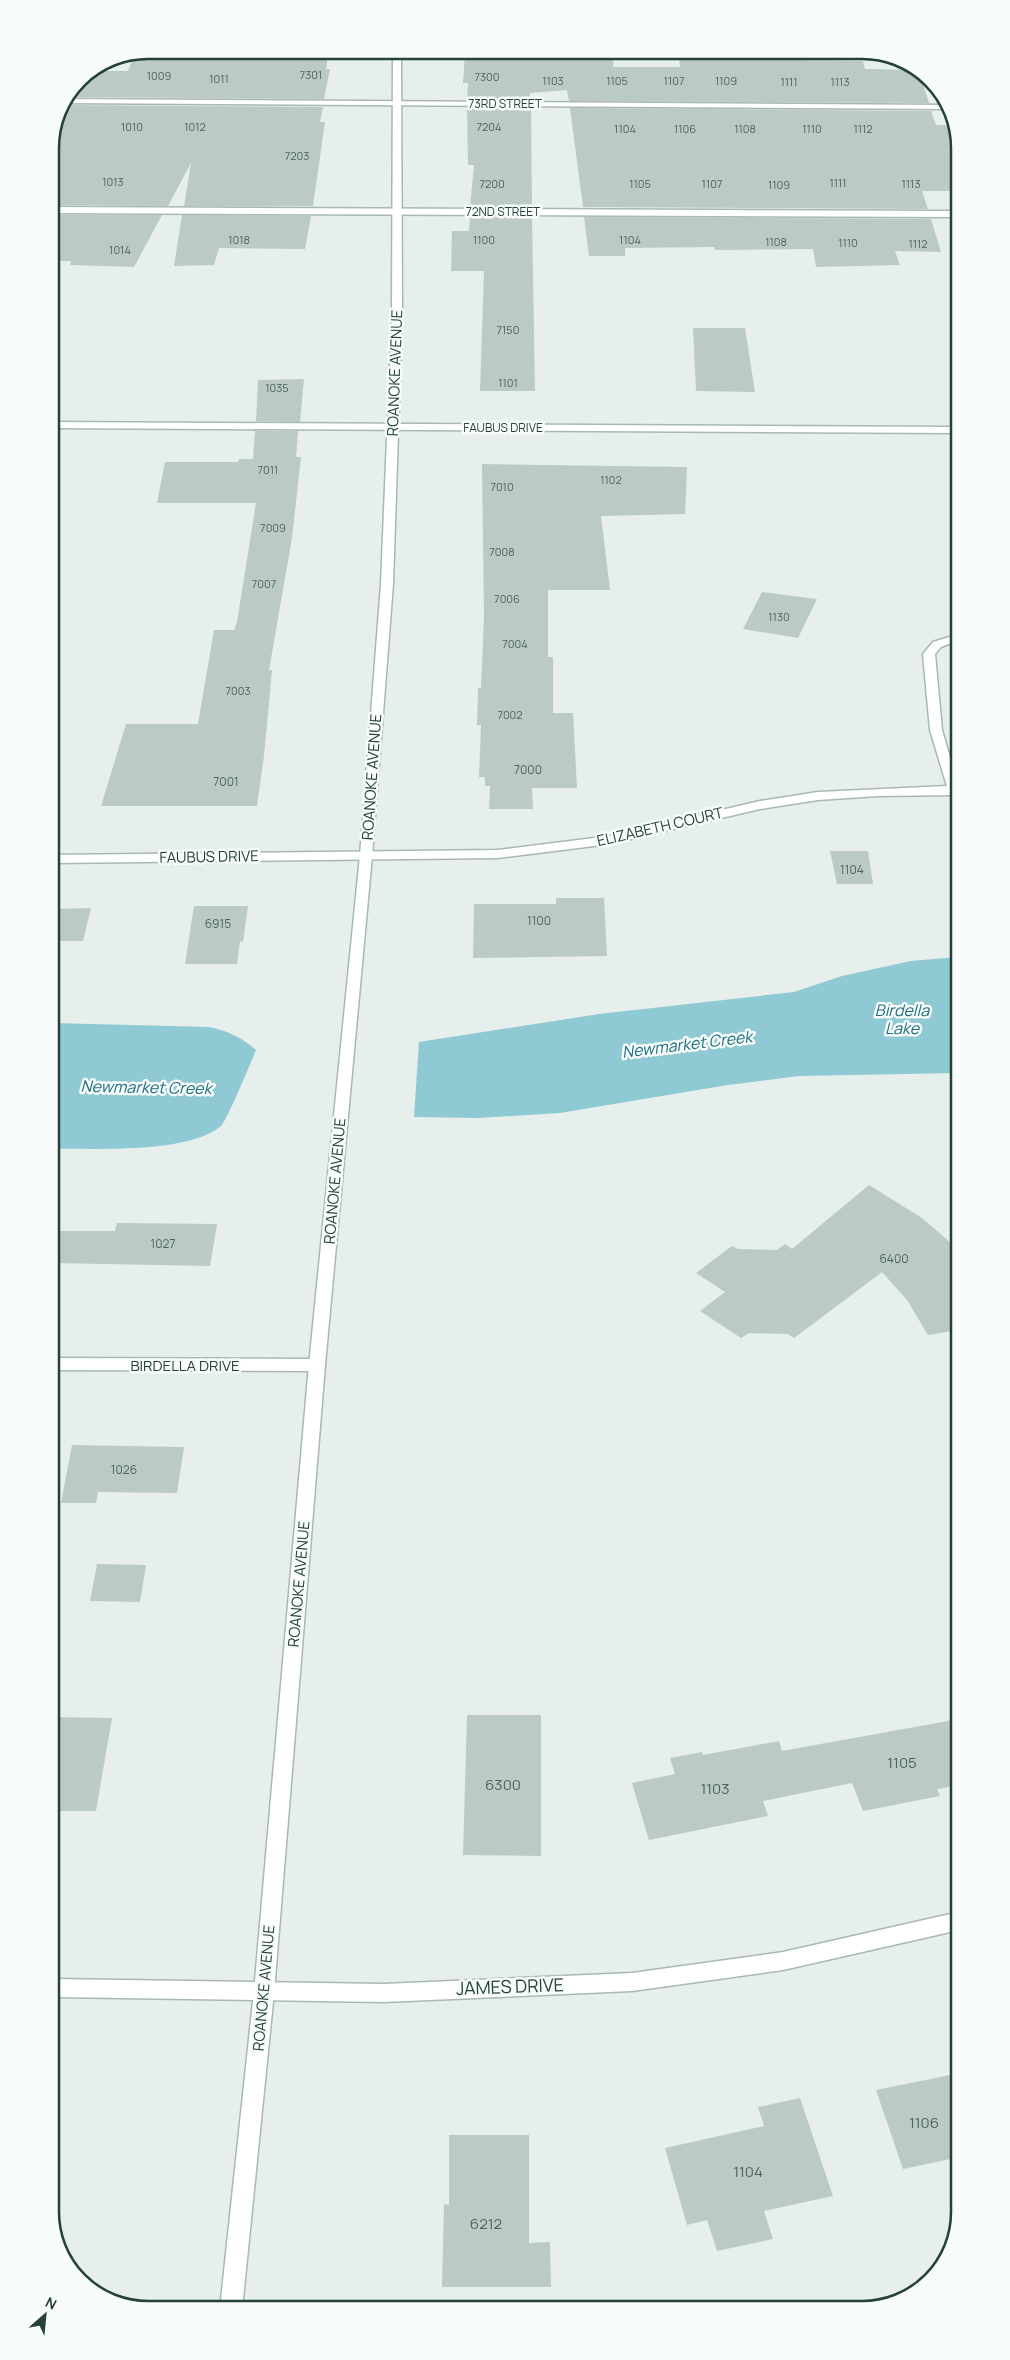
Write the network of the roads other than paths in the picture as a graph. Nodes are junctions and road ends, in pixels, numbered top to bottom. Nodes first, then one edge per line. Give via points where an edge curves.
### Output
1 (397, 59) edge
2 (72, 101) edge
3 (396, 103) junction
4 (940, 106) edge
5 (59, 210) edge
6 (397, 211) junction
7 (951, 214) edge
8 (59, 425) edge
9 (393, 427) junction
10 (951, 430) edge
11 (951, 639) edge
12 (951, 777) edge
13 (951, 790) edge
14 (366, 856) junction
15 (59, 859) edge
16 (59, 1364) edge
17 (317, 1365) junction
18 (951, 1923) edge
19 (59, 1988) edge
20 (264, 1992) junction
21 (232, 2301) edge

1 - 3 street, ROANOKE AVENUE
2 - 3 street, 73RD STREET
3 - 4 street, 73RD STREET
3 - 6 street, ROANOKE AVENUE
5 - 6 street, 72ND STREET
6 - 7 street, 72ND STREET
6 - 9 street, ROANOKE AVENUE
8 - 9 street, FAUBUS DRIVE
9 - 10 street, FAUBUS DRIVE
9 - 14 street, ROANOKE AVENUE via 387,584
11 - 12 street, ELIZABETH COURT via 933,646 929,654 936,730
13 - 14 street, ELIZABETH COURT via 818,796 760,805 610,840 555,848 489,854
14 - 15 street, FAUBUS DRIVE
14 - 17 street, ROANOKE AVENUE
16 - 17 street, BIRDELLA DRIVE
17 - 20 street, ROANOKE AVENUE
18 - 20 street, JAMES DRIVE via 783,1961 632,1982 384,1992
19 - 20 street, JAMES DRIVE
20 - 21 street, ROANOKE AVENUE

